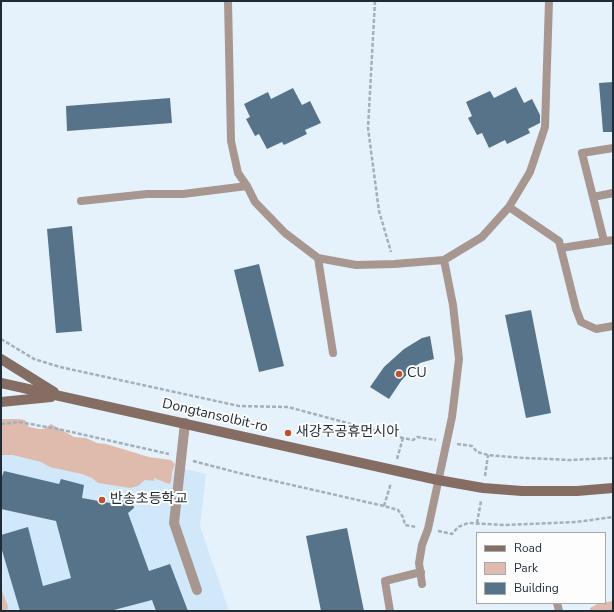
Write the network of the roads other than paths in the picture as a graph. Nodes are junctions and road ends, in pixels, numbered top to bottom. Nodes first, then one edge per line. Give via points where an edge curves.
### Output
1 (228, 1) edge
2 (549, 1) edge
3 (613, 148) edge
4 (247, 186) junction
5 (613, 193) edge
6 (593, 197) junction
7 (81, 201) dead end
8 (509, 207) junction
9 (613, 240) edge
10 (604, 241) junction
11 (561, 248) junction
12 (318, 258) junction
13 (444, 260) junction
14 (613, 326) edge
15 (333, 353) dead end
16 (1, 359) edge
17 (1, 383) edge
18 (61, 396) junction
19 (1, 402) edge
20 (185, 424) junction
21 (438, 480) junction
22 (613, 488) edge
23 (421, 572) junction
24 (422, 584) dead end
25 (197, 590) dead end
26 (390, 611) edge

1 - 4 lane via 231,141 238,173
2 - 8 lane via 544,127 530,172
3 - 6 lane via 582,154
4 - 7 lane via 183,194 147,194
4 - 12 lane via 255,202 280,228
5 - 6 lane
6 - 10 lane
8 - 11 lane via 559,241
8 - 13 lane via 482,237
9 - 10 lane
10 - 11 lane
11 - 14 lane via 581,322 596,329
12 - 13 lane via 356,265
12 - 15 lane
13 - 21 lane via 453,305 459,359 452,417
16 - 18 street
17 - 18 street, Dongtansolbit-ro
18 - 19 street
18 - 20 street, Dongtansolbit-ro
20 - 21 street, Dongtansolbit-ro
20 - 25 street via 174,523
21 - 22 street, Dongtansolbit-ro via 483,488 522,491
21 - 23 lane via 428,529 422,545 419,563
23 - 24 lane
23 - 26 lane via 385,582

